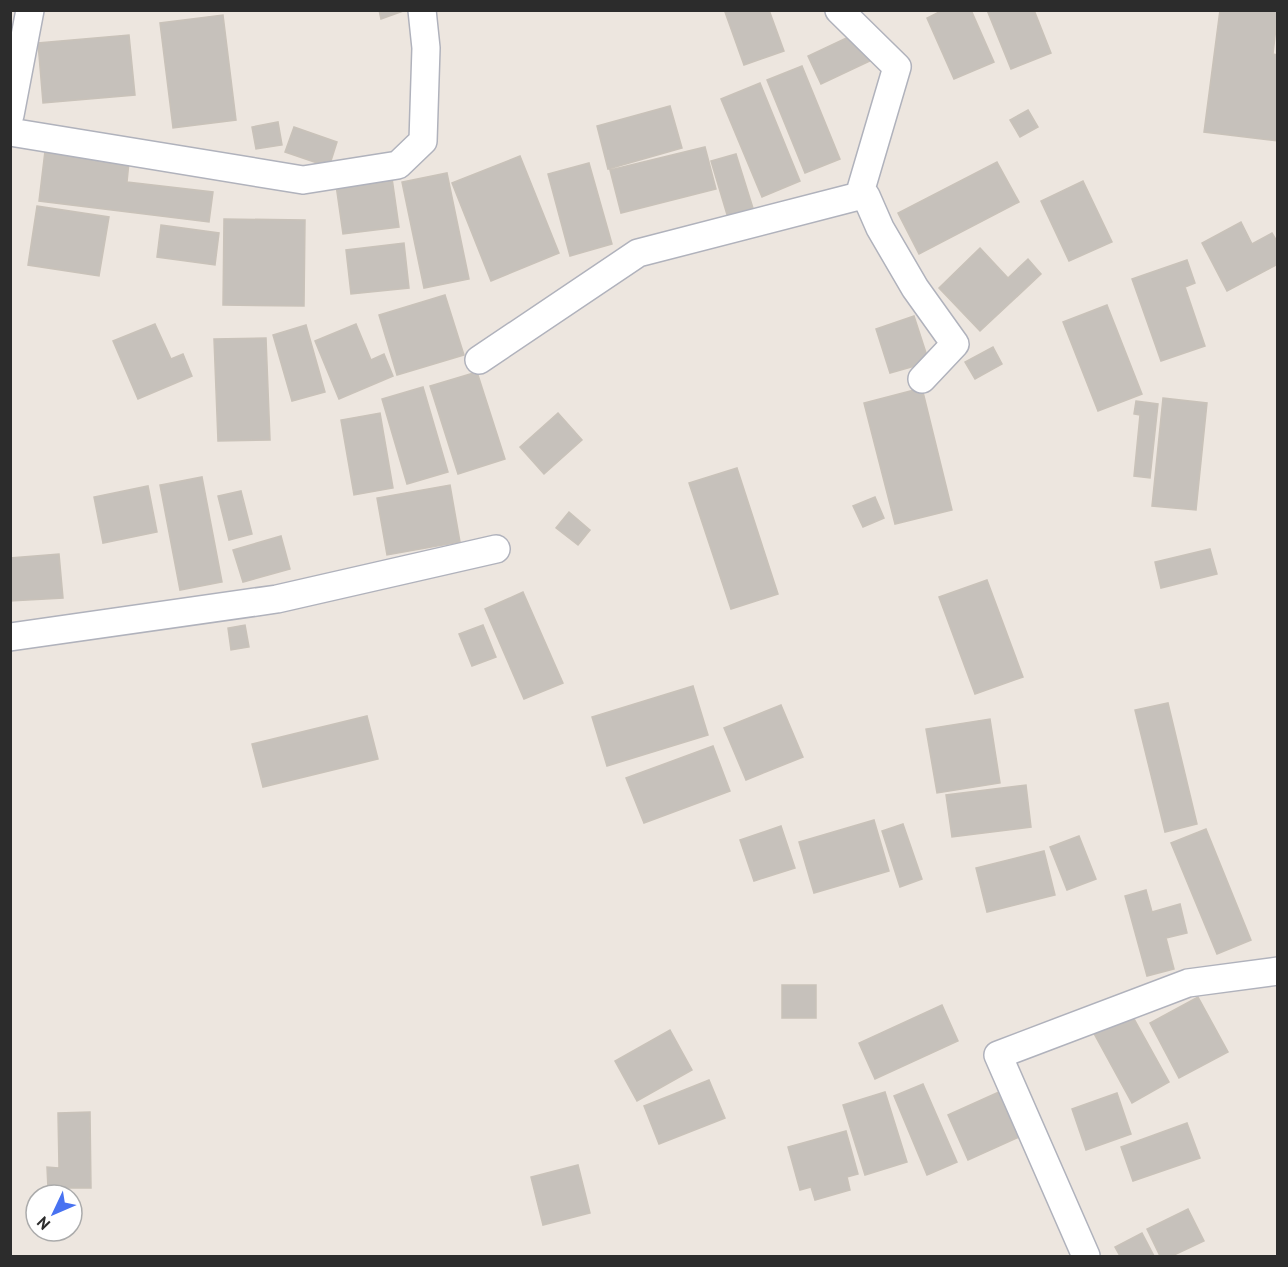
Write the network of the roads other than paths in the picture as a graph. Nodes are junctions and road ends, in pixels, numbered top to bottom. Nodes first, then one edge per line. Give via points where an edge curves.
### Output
1 (30, 10) edge
2 (422, 10) edge
3 (839, 10) edge
4 (10, 115) edge
5 (10, 132) edge
6 (859, 196) junction
7 (479, 360) dead end
8 (922, 379) dead end
9 (496, 549) dead end
10 (10, 637) edge
11 (1278, 971) edge
12 (1086, 1257) edge

1 - 4 street
2 - 5 street via 426,48 423,141 398,165 303,180
3 - 6 street via 897,67
6 - 7 street via 638,253
6 - 8 street via 866,196 915,288 955,344
9 - 10 street via 278,599
11 - 12 street via 1188,983 998,1054

